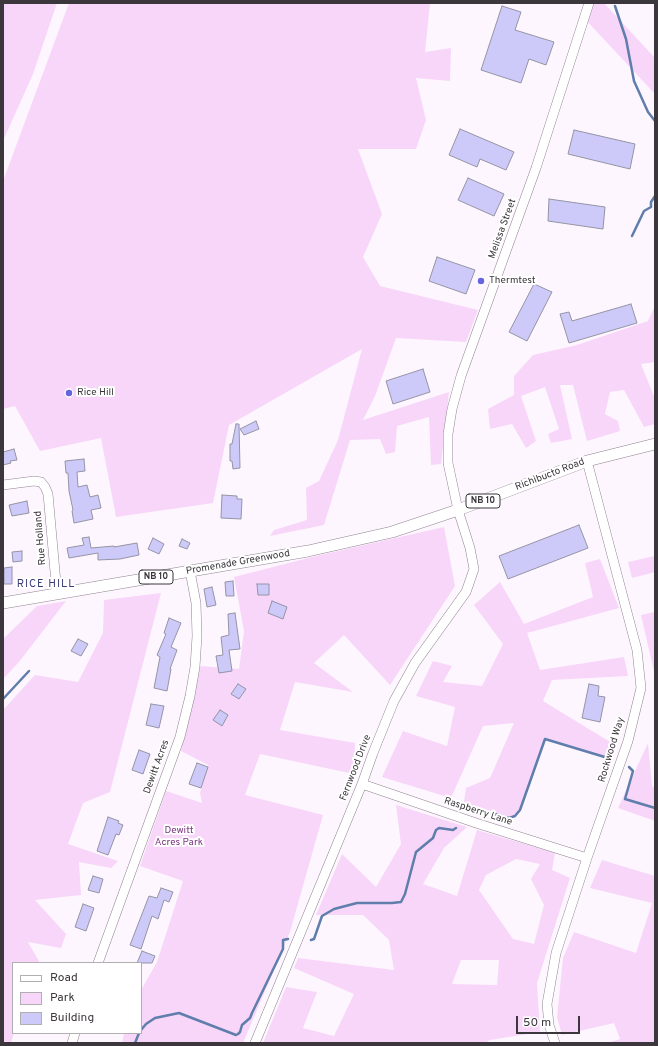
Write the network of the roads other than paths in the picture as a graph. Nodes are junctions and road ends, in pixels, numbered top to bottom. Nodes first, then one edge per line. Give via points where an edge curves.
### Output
1 (589, 3) edge
2 (655, 444) edge
3 (587, 461) junction
4 (3, 485) edge
5 (458, 510) junction
6 (308, 551) joint
7 (190, 571) junction
8 (57, 594) junction
9 (3, 603) edge
10 (362, 784) junction
11 (587, 858) junction
12 (98, 962) edge
13 (255, 1043) edge
14 (555, 1043) edge

1 - 5 street, Melissa Street via 536,168 461,376 452,409 448,434 448,463
2 - 3 main road, Richibucto Road / NB 10
3 - 5 main road, Richibucto Road / NB 10
3 - 11 street, Rockwood Way via 637,650 640,688 628,741
4 - 8 street, Rue Holland via 34,481 41,482 45,487 48,494
5 - 6 main road, Richibucto Road / NB 10 via 392,532
5 - 10 street, Fernwood Drive via 474,569 468,587 404,680
6 - 7 main road, Promenade Greenwood / NB 10
7 - 8 main road, Promenade Greenwood / NB 10
7 - 12 street, Dewitt Acres via 196,603 197,636 190,696 177,744
8 - 9 main road, Promenade Greenwood / NB 10
10 - 11 street, Raspberry Lane via 476,824
10 - 13 street, Fernwood Drive
11 - 14 street, Rockwood Way via 556,953 549,986 549,1025

